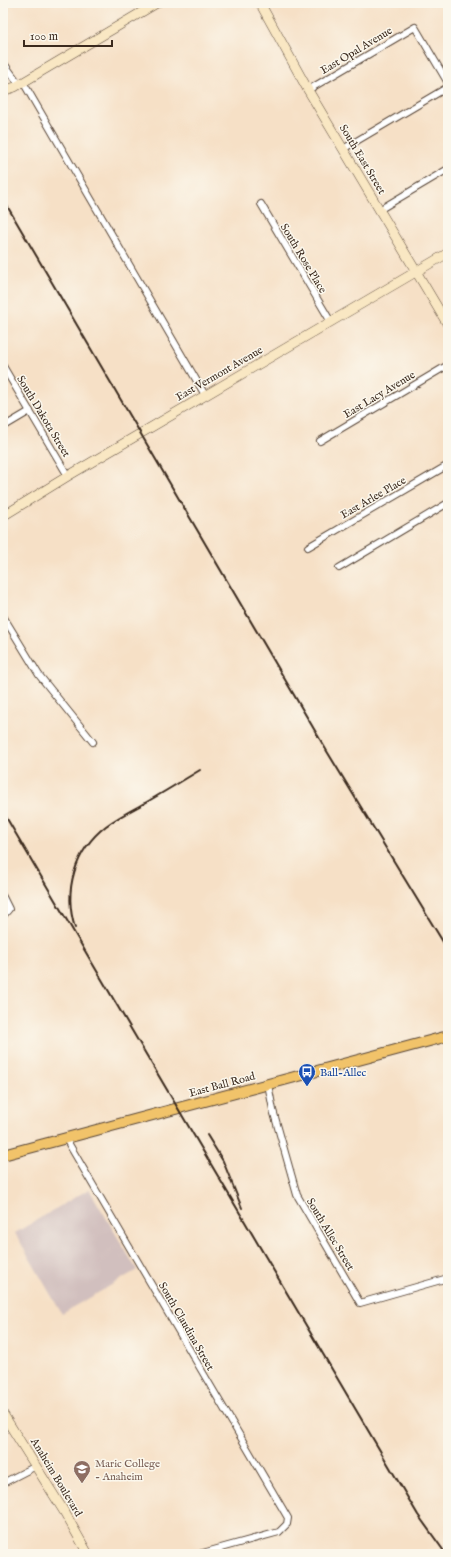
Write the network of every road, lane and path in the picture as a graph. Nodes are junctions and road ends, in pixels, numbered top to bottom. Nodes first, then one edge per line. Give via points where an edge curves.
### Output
1 (158, 3) edge
2 (260, 3) edge
3 (3, 62) edge
4 (448, 83) edge
5 (19, 84) junction
6 (448, 87) edge
7 (308, 90) junction
8 (3, 91) edge
9 (3, 98) edge
10 (343, 149) junction
11 (448, 169) edge
12 (261, 204) dead end
13 (379, 210) junction
14 (448, 253) edge
15 (416, 272) junction
16 (331, 322) junction
17 (448, 326) edge
18 (448, 365) edge
19 (3, 366) edge
20 (205, 395) junction
21 (30, 411) junction
22 (3, 427) edge
23 (320, 441) dead end
24 (448, 465) edge
25 (68, 476) junction
26 (448, 504) edge
27 (3, 516) edge
28 (308, 547) dead end
29 (339, 568) dead end
30 (3, 616) edge
31 (93, 742) dead end
32 (3, 897) edge
33 (3, 916) edge
34 (448, 1036) edge
35 (268, 1084) junction
36 (66, 1139) junction
37 (3, 1155) edge
38 (448, 1278) edge
39 (3, 1414) edge
40 (36, 1466) junction
41 (3, 1483) edge
42 (88, 1554) edge
43 (199, 1554) edge

1 - 5 street
2 - 7 street, South East Street
3 - 5 street
4 - 7 street, East Opal Avenue via 415,27
5 - 8 street
5 - 9 street
5 - 20 street
6 - 10 street
7 - 10 street, South East Street
10 - 13 street, South East Street
11 - 13 street
12 - 16 street, South Rose Place
13 - 15 street, South East Street
14 - 15 street, East Vermont Avenue
15 - 16 street, East Vermont Avenue
15 - 17 street, South East Street
16 - 20 street, East Vermont Avenue
18 - 23 street, East Lacy Avenue
19 - 21 street, South Dakota Street
20 - 25 street, East Vermont Avenue
21 - 22 street
21 - 25 street, South Dakota Street
24 - 28 street, East Arlee Place
25 - 27 street, East Vermont Avenue
26 - 29 street
30 - 31 street via 39,675
32 - 33 street via 8,909
34 - 35 main road, East Ball Road
35 - 36 main road, East Ball Road
35 - 38 street, South Allec Street via 296,1195 360,1302
36 - 37 main road, East Ball Road
36 - 43 street, South Claudina Street via 288,1518 287,1524 279,1532
39 - 40 street, Anaheim Boulevard
40 - 41 street
40 - 42 street, Anaheim Boulevard

